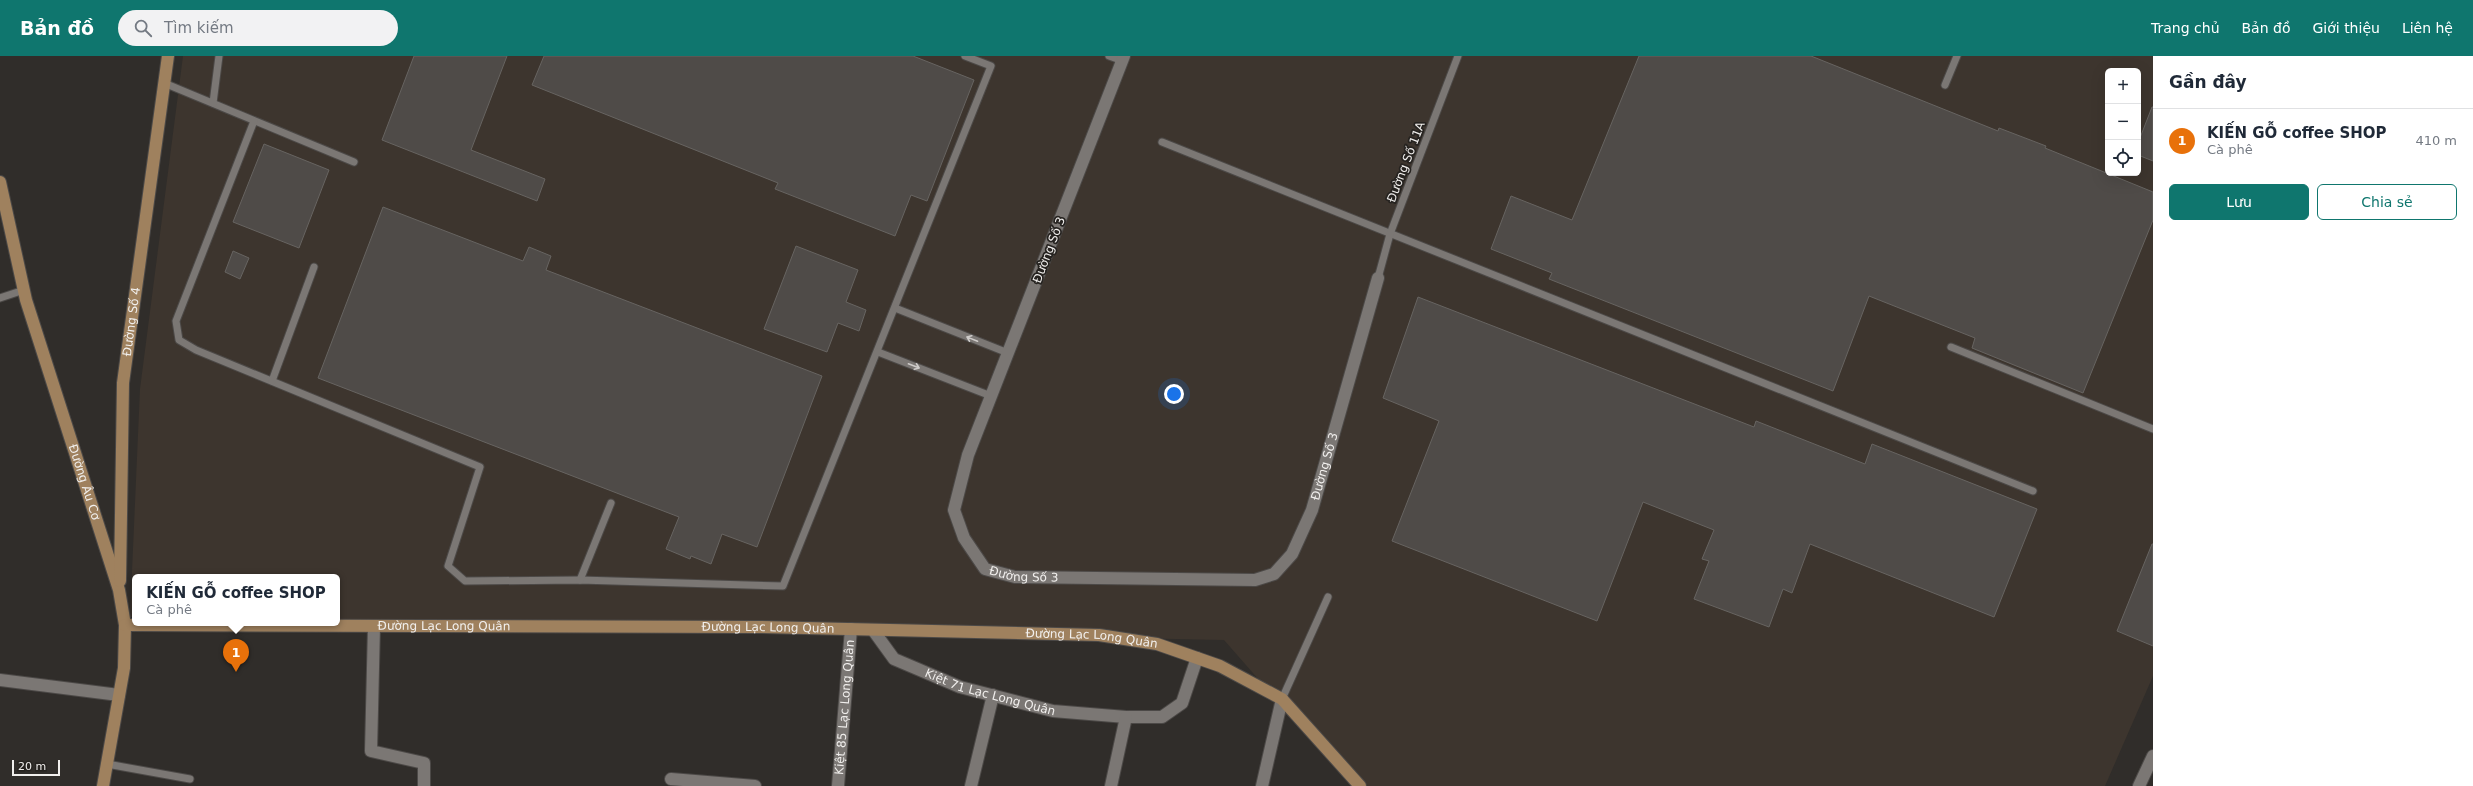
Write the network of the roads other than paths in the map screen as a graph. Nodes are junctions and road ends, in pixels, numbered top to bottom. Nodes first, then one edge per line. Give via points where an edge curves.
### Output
1 (168, 56) edge
2 (219, 56) edge
3 (965, 56) edge
4 (1109, 56) edge
5 (1458, 56) edge
6 (1957, 56) edge
7 (1124, 58) edge
8 (164, 83) junction
9 (1945, 85) dead end
10 (213, 103) junction
11 (254, 121) junction
12 (1162, 142) dead end
13 (354, 162) dead end
14 (0, 182) edge
15 (1390, 234) junction
16 (314, 267) dead end
17 (1378, 278) joint
18 (24, 290) junction
19 (0, 298) edge
20 (895, 308) junction
21 (1951, 347) dead end
22 (878, 352) junction
23 (1008, 353) junction
24 (272, 381) junction
25 (991, 396) junction
26 (2153, 429) edge
27 (2033, 491) dead end
28 (611, 503) dead end
29 (580, 580) junction
30 (119, 590) junction
31 (1328, 597) dead end
32 (125, 625) junction
33 (132, 625) edge
34 (340, 626) edge
35 (374, 626) junction
36 (851, 629) junction
37 (873, 630) junction
38 (1197, 658) junction
39 (0, 680) edge
40 (119, 695) junction
41 (993, 695) junction
42 (1282, 699) junction
43 (1126, 717) junction
44 (2153, 756) edge
45 (107, 764) junction
46 (190, 779) dead end
47 (671, 779) dead end
48 (103, 786) edge
49 (424, 786) edge
50 (755, 786) edge
51 (838, 786) edge
52 (971, 786) edge
53 (1111, 786) edge
54 (1262, 786) edge
55 (1360, 786) edge
56 (2139, 786) edge

1 - 8 street, Đường Số 4
2 - 10 lane
3 - 20 lane via 991,66
4 - 7 lane
5 - 15 lane, Đường Số 11A
6 - 9 lane
7 - 23 street, Đường Số 3
8 - 10 lane
8 - 30 street, Đường Số 4 via 123,383
10 - 11 lane
11 - 13 lane
11 - 24 lane via 176,320 179,340 196,350
12 - 15 lane
14 - 18 street, Đường Âu Cơ
15 - 17 lane, Đường Số 11A
15 - 27 lane
16 - 24 lane
17 - 25 street, Đường Số 3 via 1312,510 1292,554 1274,574 1255,580 1015,577 985,569 964,538 954,510 968,455
18 - 19 lane
18 - 30 street, Đường Âu Cơ
20 - 22 lane
23 -> 20 lane
21 - 26 lane
22 -> 25 lane
22 - 29 lane via 783,586
23 - 25 street, Đường Số 3
24 - 29 lane via 480,467 448,566 465,581
28 - 29 lane
30 - 32 street, Đường Âu Cơ
31 - 42 lane
32 - 33 street, Đường Lạc Long Quân
32 - 40 street, Đường Âu Cơ via 124,668
34 - 35 street, Đường Lạc Long Quân
35 - 36 street, Đường Lạc Long Quân
35 - 49 street via 371,751 424,763
36 - 37 street, Đường Lạc Long Quân
36 - 51 street, Kiệt 85 Lạc Long Quân
37 - 38 street, Đường Lạc Long Quân via 1099,635 1157,644
37 - 41 street, Kiệt 71 Lạc Long Quân via 894,659 960,687
38 - 42 street, Đường Lạc Long Quân via 1220,666
38 - 43 street, Kiệt 71 Lạc Long Quân via 1182,703 1162,717
39 - 40 street
40 - 45 street, Đường Âu Cơ
41 - 43 street, Kiệt 71 Lạc Long Quân via 1053,711
41 - 52 street
42 - 54 street
42 - 55 street, Đường Lạc Long Quân
43 - 53 street
44 - 56 street
45 - 46 lane
45 - 48 street, Đường Âu Cơ
47 - 50 street

